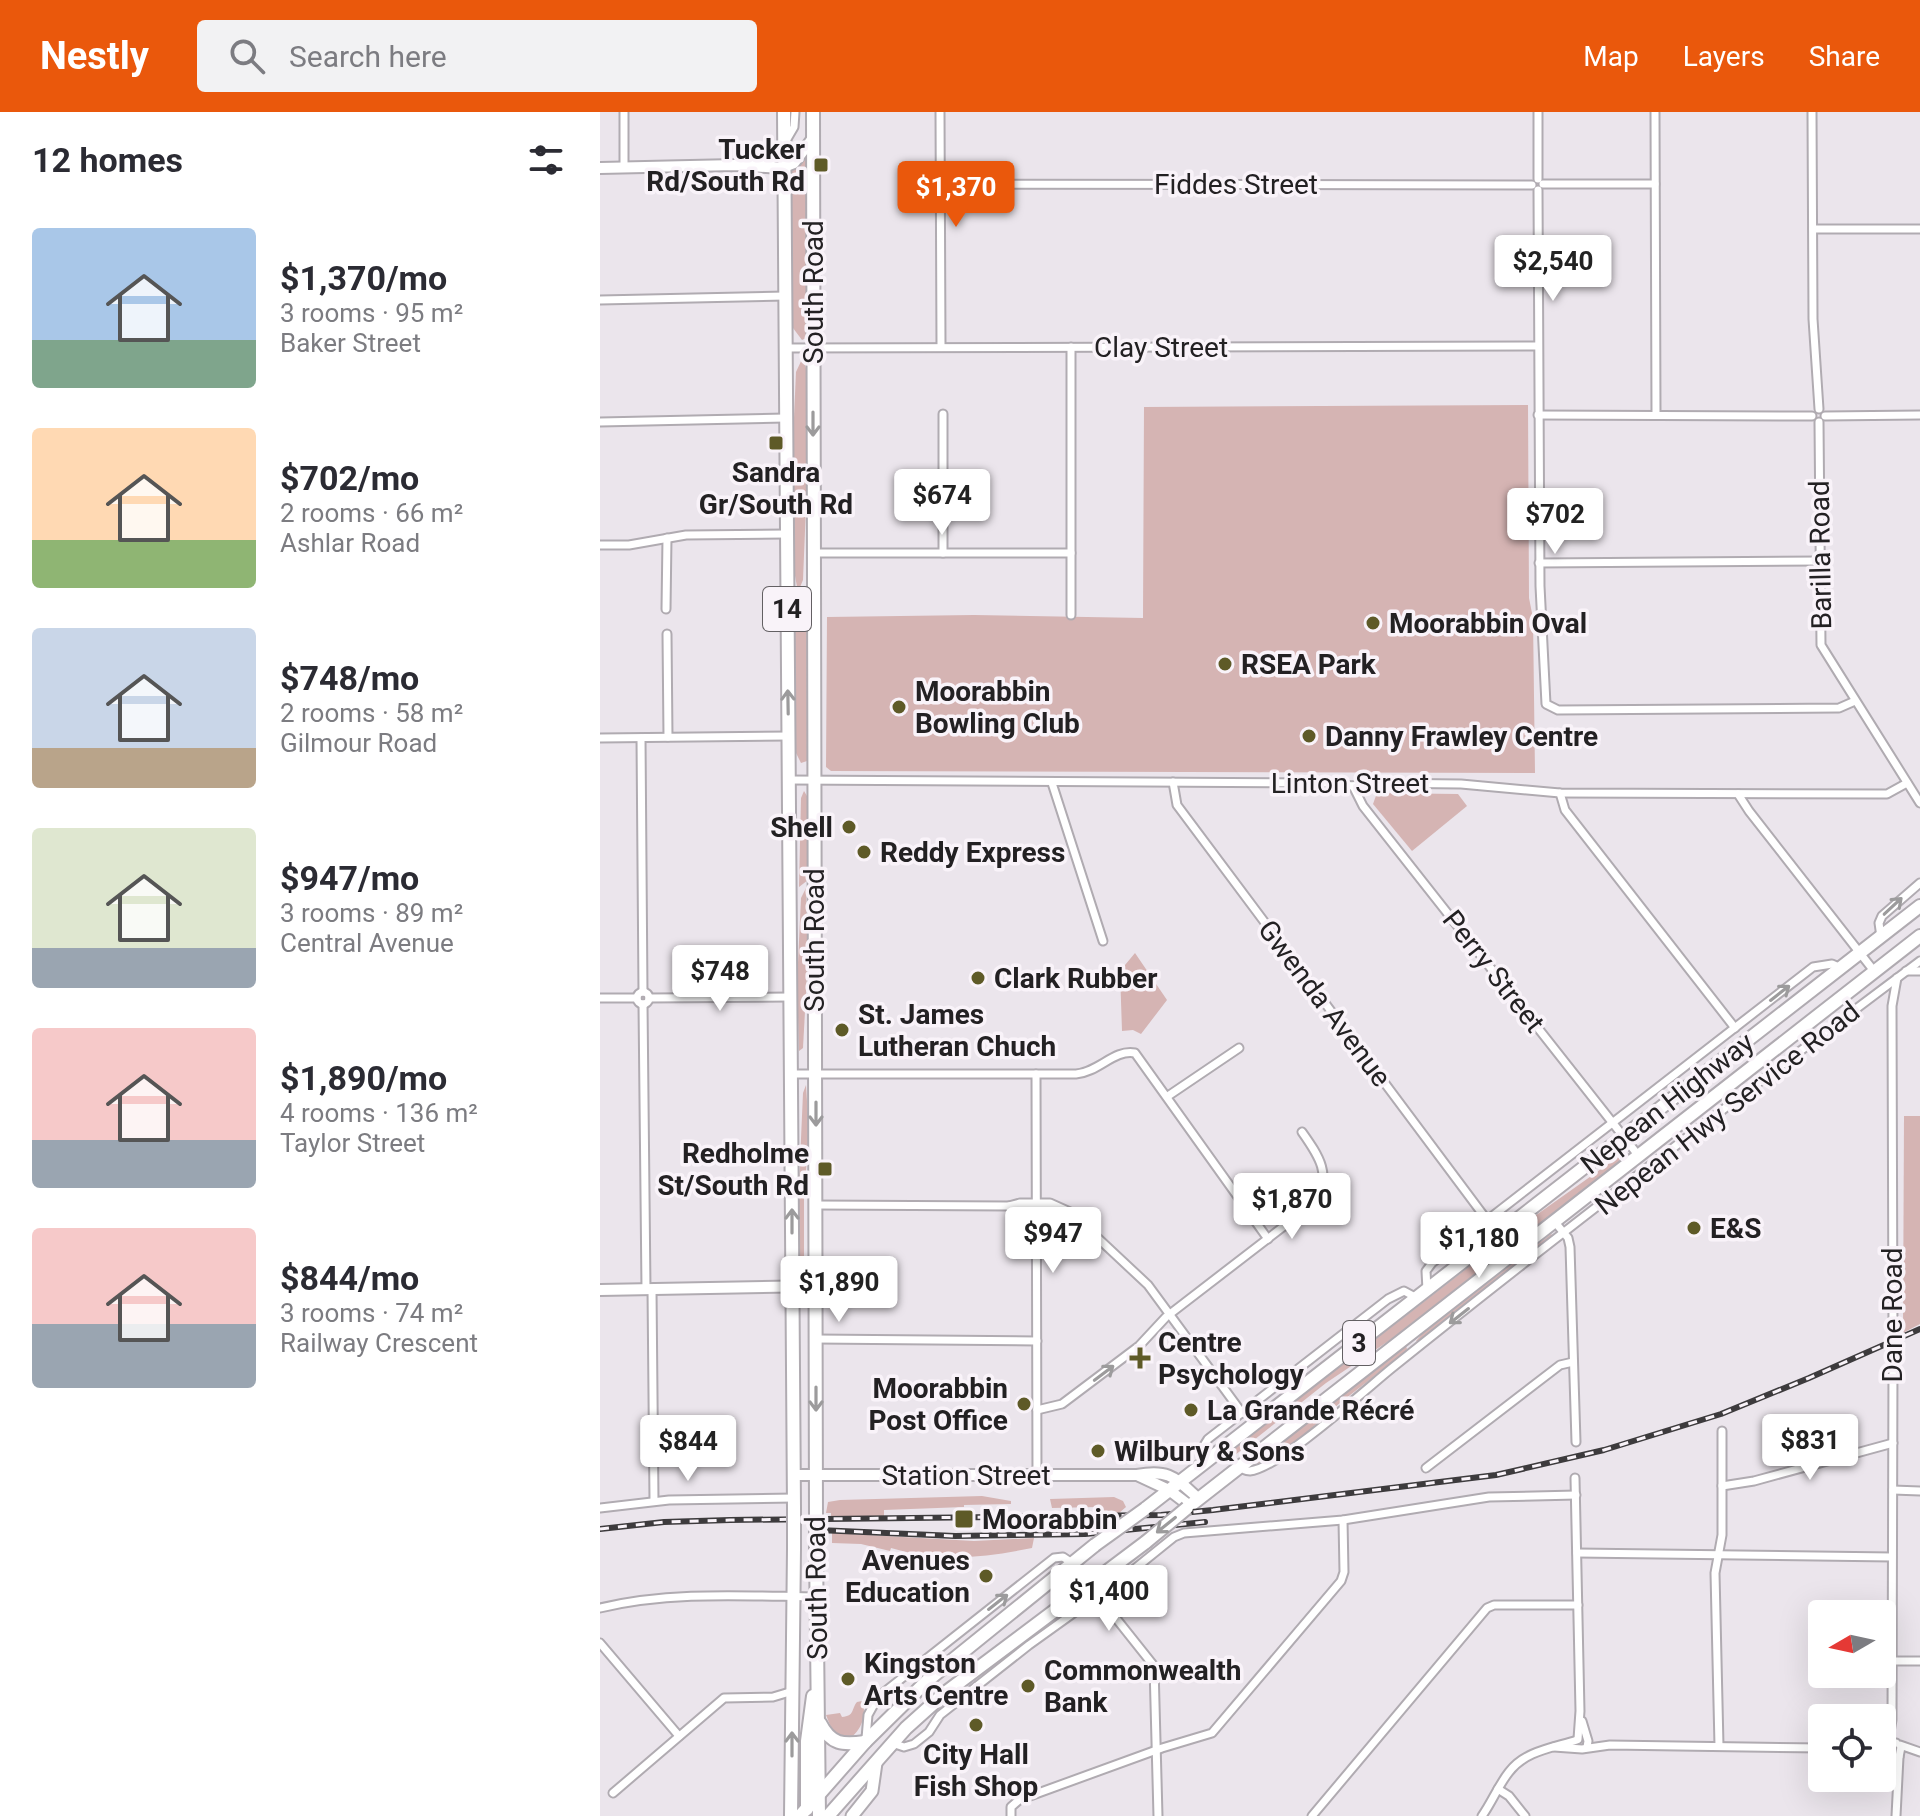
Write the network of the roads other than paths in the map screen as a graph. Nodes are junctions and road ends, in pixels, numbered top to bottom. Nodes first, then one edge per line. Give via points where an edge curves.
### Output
1 (624, 112) edge
2 (784, 112) edge
3 (795, 112) edge
4 (813, 112) edge
5 (940, 112) edge
6 (1538, 112) edge
7 (1655, 112) edge
8 (1812, 112) edge
9 (813, 138) junction
10 (785, 146) junction
11 (735, 165) junction
12 (624, 167) junction
13 (785, 167) junction
14 (600, 168) edge
15 (940, 184) junction
16 (1538, 184) junction
17 (1655, 184) junction
18 (1813, 229) junction
19 (1920, 229) edge
20 (785, 296) junction
21 (600, 300) edge
22 (941, 346) junction
23 (1538, 346) junction
24 (813, 347) junction
25 (1071, 347) junction
26 (785, 348) junction
27 (943, 414) dead end
28 (1538, 415) junction
29 (1656, 415) junction
30 (1920, 415) edge
31 (1821, 416) junction
32 (785, 418) junction
33 (600, 422) edge
34 (786, 534) junction
35 (667, 538) junction
36 (600, 545) edge
37 (813, 553) junction
38 (943, 553) junction
39 (1071, 553) junction
40 (1820, 561) junction
41 (1539, 563) junction
42 (787, 600) junction
43 (814, 600) junction
44 (666, 609) dead end
45 (1071, 615) dead end
46 (667, 634) dead end
47 (1855, 701) junction
48 (789, 736) junction
49 (668, 737) junction
50 (600, 738) edge
51 (641, 738) junction
52 (789, 780) junction
53 (814, 781) junction
54 (1173, 782) junction
55 (1052, 783) junction
56 (1907, 783) junction
57 (1353, 786) junction
58 (1560, 793) junction
59 (1738, 794) junction
60 (1920, 803) edge
61 (1920, 883) edge
62 (814, 884) junction
63 (790, 893) junction
64 (1920, 906) edge
65 (1920, 936) edge
66 (1881, 937) junction
67 (1103, 941) dead end
68 (1860, 954) junction
69 (1920, 961) edge
70 (1841, 968) junction
71 (1874, 971) junction
72 (1906, 971) junction
73 (1920, 971) edge
74 (1897, 978) junction
75 (1883, 989) junction
76 (1849, 991) junction
77 (790, 997) junction
78 (600, 998) edge
79 (643, 998) junction
80 (1871, 998) junction
81 (1892, 1006) junction
82 (1735, 1028) junction
83 (1239, 1048) dead end
84 (791, 1074) junction
85 (816, 1074) junction
86 (1036, 1074) junction
87 (1168, 1096) junction
88 (1613, 1122) junction
89 (1302, 1132) dead end
90 (1624, 1137) junction
91 (1638, 1155) junction
92 (816, 1205) junction
93 (1037, 1206) junction
94 (1487, 1220) junction
95 (1554, 1221) junction
96 (1564, 1234) junction
97 (1268, 1239) junction
98 (816, 1286) junction
99 (792, 1287) junction
100 (649, 1289) junction
101 (600, 1290) edge
102 (1422, 1294) junction
103 (1170, 1315) junction
104 (1412, 1332) junction
105 (816, 1339) junction
106 (1037, 1341) junction
107 (1413, 1352) junction
108 (1573, 1362) junction
109 (1037, 1410) junction
110 (1242, 1413) junction
111 (1722, 1431) dead end
112 (1576, 1442) dead end
113 (1893, 1443) junction
114 (1209, 1459) junction
115 (1240, 1466) junction
116 (1426, 1468) dead end
117 (794, 1475) junction
118 (816, 1475) junction
119 (1037, 1475) junction
120 (1225, 1478) junction
121 (1575, 1478) dead end
122 (1174, 1486) junction
123 (1722, 1486) junction
124 (1893, 1490) junction
125 (1920, 1491) edge
126 (1576, 1495) junction
127 (654, 1501) junction
128 (794, 1503) junction
129 (1192, 1504) junction
130 (600, 1508) edge
131 (1343, 1520) junction
132 (1577, 1553) junction
133 (1718, 1555) junction
134 (1892, 1557) junction
135 (1072, 1563) junction
136 (1088, 1583) junction
137 (794, 1596) junction
138 (817, 1597) junction
139 (1102, 1600) junction
140 (1892, 1600) edge
141 (1062, 1602) junction
142 (1578, 1605) junction
143 (600, 1608) edge
144 (1072, 1615) junction
145 (976, 1619) junction
146 (977, 1640) junction
147 (600, 1643) edge
148 (1896, 1661) edge
149 (1920, 1661) edge
150 (817, 1673) junction
151 (793, 1691) junction
152 (819, 1721) junction
153 (679, 1736) junction
154 (866, 1741) junction
155 (1582, 1742) junction
156 (892, 1743) junction
157 (1719, 1746) junction
158 (1808, 1748) edge
159 (1158, 1749) junction
160 (1896, 1751) edge
161 (1920, 1753) edge
162 (876, 1763) junction
163 (1498, 1789) junction
164 (1895, 1792) edge
165 (613, 1793) dead end
166 (819, 1794) junction
167 (792, 1796) junction
168 (804, 1814) edge
169 (779, 1816) edge
170 (791, 1816) edge
171 (819, 1816) edge
172 (828, 1816) edge
173 (852, 1816) edge
174 (1011, 1816) edge
175 (1158, 1816) edge
176 (1312, 1816) edge
177 (1482, 1816) edge
178 (1525, 1816) edge
179 (1896, 1816) edge

1 - 12 street
2 - 10 highway, South Road / 14
3 - 10 street
4 - 9 highway, South Road / 14
5 - 15 street
6 - 16 street
7 - 17 street
8 - 18 street, Barilla Road
9 - 13 main road
9 - 24 highway, South Road / 14
10 - 11 main road via 773,158
10 - 13 highway, South Road / 14
11 - 12 main road
11 - 13 main road
12 - 14 main road
13 - 20 highway, South Road / 14
15 - 16 street, Fiddes Street
15 - 22 street
16 - 17 street, Fiddes Street
16 - 23 street
17 - 29 street
18 - 19 street
18 - 31 street, Barilla Road via 1813,338
20 - 21 street
20 - 26 highway, South Road / 14
22 - 24 street, Clay Street
22 - 25 street, Clay Street
23 - 25 street, Clay Street
23 - 28 street
24 - 26 street, Clay Street
24 -> 37 highway, South Road / 14
25 - 39 street
26 - 32 highway, South Road / 14
27 - 38 street
28 - 29 street
28 - 41 street
29 - 31 street
30 - 31 street
31 - 40 street, Barilla Road
32 - 33 street
32 - 34 highway, South Road / 14
34 - 35 street
34 - 42 highway, South Road / 14
35 - 36 street
35 - 44 street
37 - 38 street
37 - 43 highway, South Road / 14
38 - 39 street
39 - 45 street
40 - 41 street
40 - 47 street, Barilla Road via 1821,645
41 - 47 street via 1544,697 1549,707 1839,708
42 - 43 highway
48 -> 42 highway, South Road / 14
43 - 53 highway, South Road / 14
46 - 49 street
47 - 56 street, Barilla Road
48 - 49 street
48 - 52 highway, South Road / 14
49 - 51 street
50 - 51 street
51 - 79 street
52 - 53 street, Linton Street
52 - 63 highway, South Road / 14
53 - 55 street, Linton Street
53 - 62 highway, South Road / 14
54 - 55 street, Linton Street
54 - 57 street, Linton Street
54 - 94 street, Gwenda Avenue via 1177,805
55 - 67 street
56 - 59 street, Linton Street via 1887,794
56 - 60 street, Barilla Road
57 - 58 street, Linton Street via 1461,784
57 - 88 street, Perry Street via 1363,806
58 - 59 street, Linton Street
58 - 82 street via 1565,810
59 - 68 street
66 -> 61 street via 1882,916
62 - 63 highway
62 - 85 highway, South Road / 14
63 - 77 highway, South Road / 14
64 - 66 highway, Nepean Highway / 3
65 - 71 highway, Nepean Highway / 3
66 - 68 highway, Nepean Highway / 3
68 - 70 highway, Nepean Highway / 3
68 - 71 street
69 - 72 street, Nepean Hwy Service Road
82 -> 70 street, Nepean Hwy Service Road via 1813,967
70 - 90 highway, Nepean Highway / 3
71 - 76 highway, Nepean Highway / 3
72 - 73 street
72 - 74 street, Nepean Hwy Service Road
74 - 75 street, Nepean Hwy Service Road
74 - 81 street, Dane Road
75 - 80 street, Nepean Hwy Service Road
75 - 81 street, Dane Road
76 - 80 street, Nepean Hwy Service Road
76 - 91 highway, Nepean Highway / 3
77 - 79 street
77 - 84 highway, South Road / 14
78 - 79 street
79 - 100 street
80 - 96 street, Nepean Hwy Service Road
81 - 113 street, Dane Road, bridge
82 - 88 street, Nepean Hwy Service Road
83 - 87 street
84 - 85 street
99 -> 84 highway, South Road / 14
85 - 86 street
85 -> 92 highway, South Road / 14
86 - 87 street via 1089,1072 1130,1052 1140,1057
86 - 93 street
87 - 97 street
88 - 90 street, Perry Street
88 - 94 street, Nepean Hwy Service Road
89 - 97 street via 1322,1162 1322,1189 1309,1209
90 - 91 street, Perry Street
90 - 102 highway, Nepean Highway / 3
91 - 95 highway, Nepean Highway / 3
92 - 93 street
92 - 98 highway, South Road / 14
93 - 103 street via 1070,1212 1142,1278
93 - 106 street
94 - 102 street, Nepean Hwy Service Road via 1428,1267
95 - 96 street
95 - 104 highway, Nepean Highway / 3
96 -> 107 street, Nepean Hwy Service Road
96 - 108 street via 1570,1247
97 - 103 street
98 - 99 main road
98 - 105 highway, South Road / 14
99 - 100 main road
99 - 117 highway, South Road / 14
100 - 101 main road
100 - 127 street
102 - 110 street via 1394,1294
102 - 114 highway, Nepean Highway / 3
109 -> 103 street via 1062,1404 1139,1346
103 - 110 street
104 - 107 street
104 - 115 highway, Nepean Highway / 3
105 - 106 street
105 -> 118 highway, South Road / 14
106 - 109 street
107 - 115 street, Nepean Hwy Service Road via 1280,1458 1253,1470
108 - 112 street
108 - 116 street via 1560,1365
109 - 119 street
110 - 114 street via 1204,1444
111 - 123 street
113 - 123 street
113 - 124 street, Dane Road
114 - 120 highway
114 - 122 highway, Nepean Highway / 3
115 - 120 highway, Nepean Highway / 3
117 - 118 main road, Station Street
117 - 128 highway, South Road / 14
118 - 119 main road, Station Street
118 - 138 highway, South Road / 14, bridge
119 - 122 main road, Station Street via 1168,1473
120 - 129 highway, Nepean Highway / 3
121 - 126 street
122 - 129 main road
122 - 135 highway, Nepean Highway / 3, bridge
123 - 133 street
124 - 125 street
124 - 134 street, Dane Road
126 - 131 street via 1489,1497
126 - 132 street
127 - 128 street via 779,1497
127 - 130 street
128 - 137 highway, South Road / 14, bridge
129 -> 136 highway, Nepean Highway / 3, bridge
131 - 139 street via 1180,1534
131 - 159 street via 1343,1577 1336,1587 1215,1730
132 - 133 street
132 - 142 street
133 - 134 street
133 - 157 street
134 - 140 street, Dane Road
135 - 136 street
145 -> 135 street, Nepean Highway via 1054,1558
135 - 146 highway, Nepean Highway / 3
136 - 139 street
136 - 141 highway, Nepean Highway / 3
137 - 138 street
137 - 143 street via 701,1596
137 - 151 highway, South Road / 14
138 - 150 highway, South Road / 14
139 - 144 street
139 - 159 street via 1154,1666
141 - 144 street
141 - 156 highway, Nepean Highway / 3 via 945,1693
142 - 155 street
142 - 176 street via 1487,1608
144 - 156 street via 940,1715 914,1744
145 - 146 street
145 - 154 street via 878,1697 868,1715
146 - 154 highway, Nepean Highway / 3
147 - 153 street
148 - 149 street
150 - 152 highway, South Road / 14
150 - 168 highway via 808,1720
151 - 153 street via 729,1696
167 -> 151 highway, South Road / 14
152 - 154 highway via 839,1744
152 - 166 highway, South Road / 14
153 - 165 street
154 - 166 highway, Nepean Highway / 3
155 - 157 street
155 - 163 street via 1535,1752 1518,1763
156 - 162 highway, Nepean Highway / 3
157 - 158 street
159 - 174 street via 1013,1804
159 - 175 street
160 - 161 street
162 - 172 highway, Nepean Highway / 3
162 - 173 main road via 872,1791
163 - 177 street
163 - 178 street
164 - 179 street, Dane Road
166 - 168 highway, Nepean Highway / 3
166 - 171 highway, South Road / 14
167 - 169 highway
167 - 170 highway, South Road / 14

